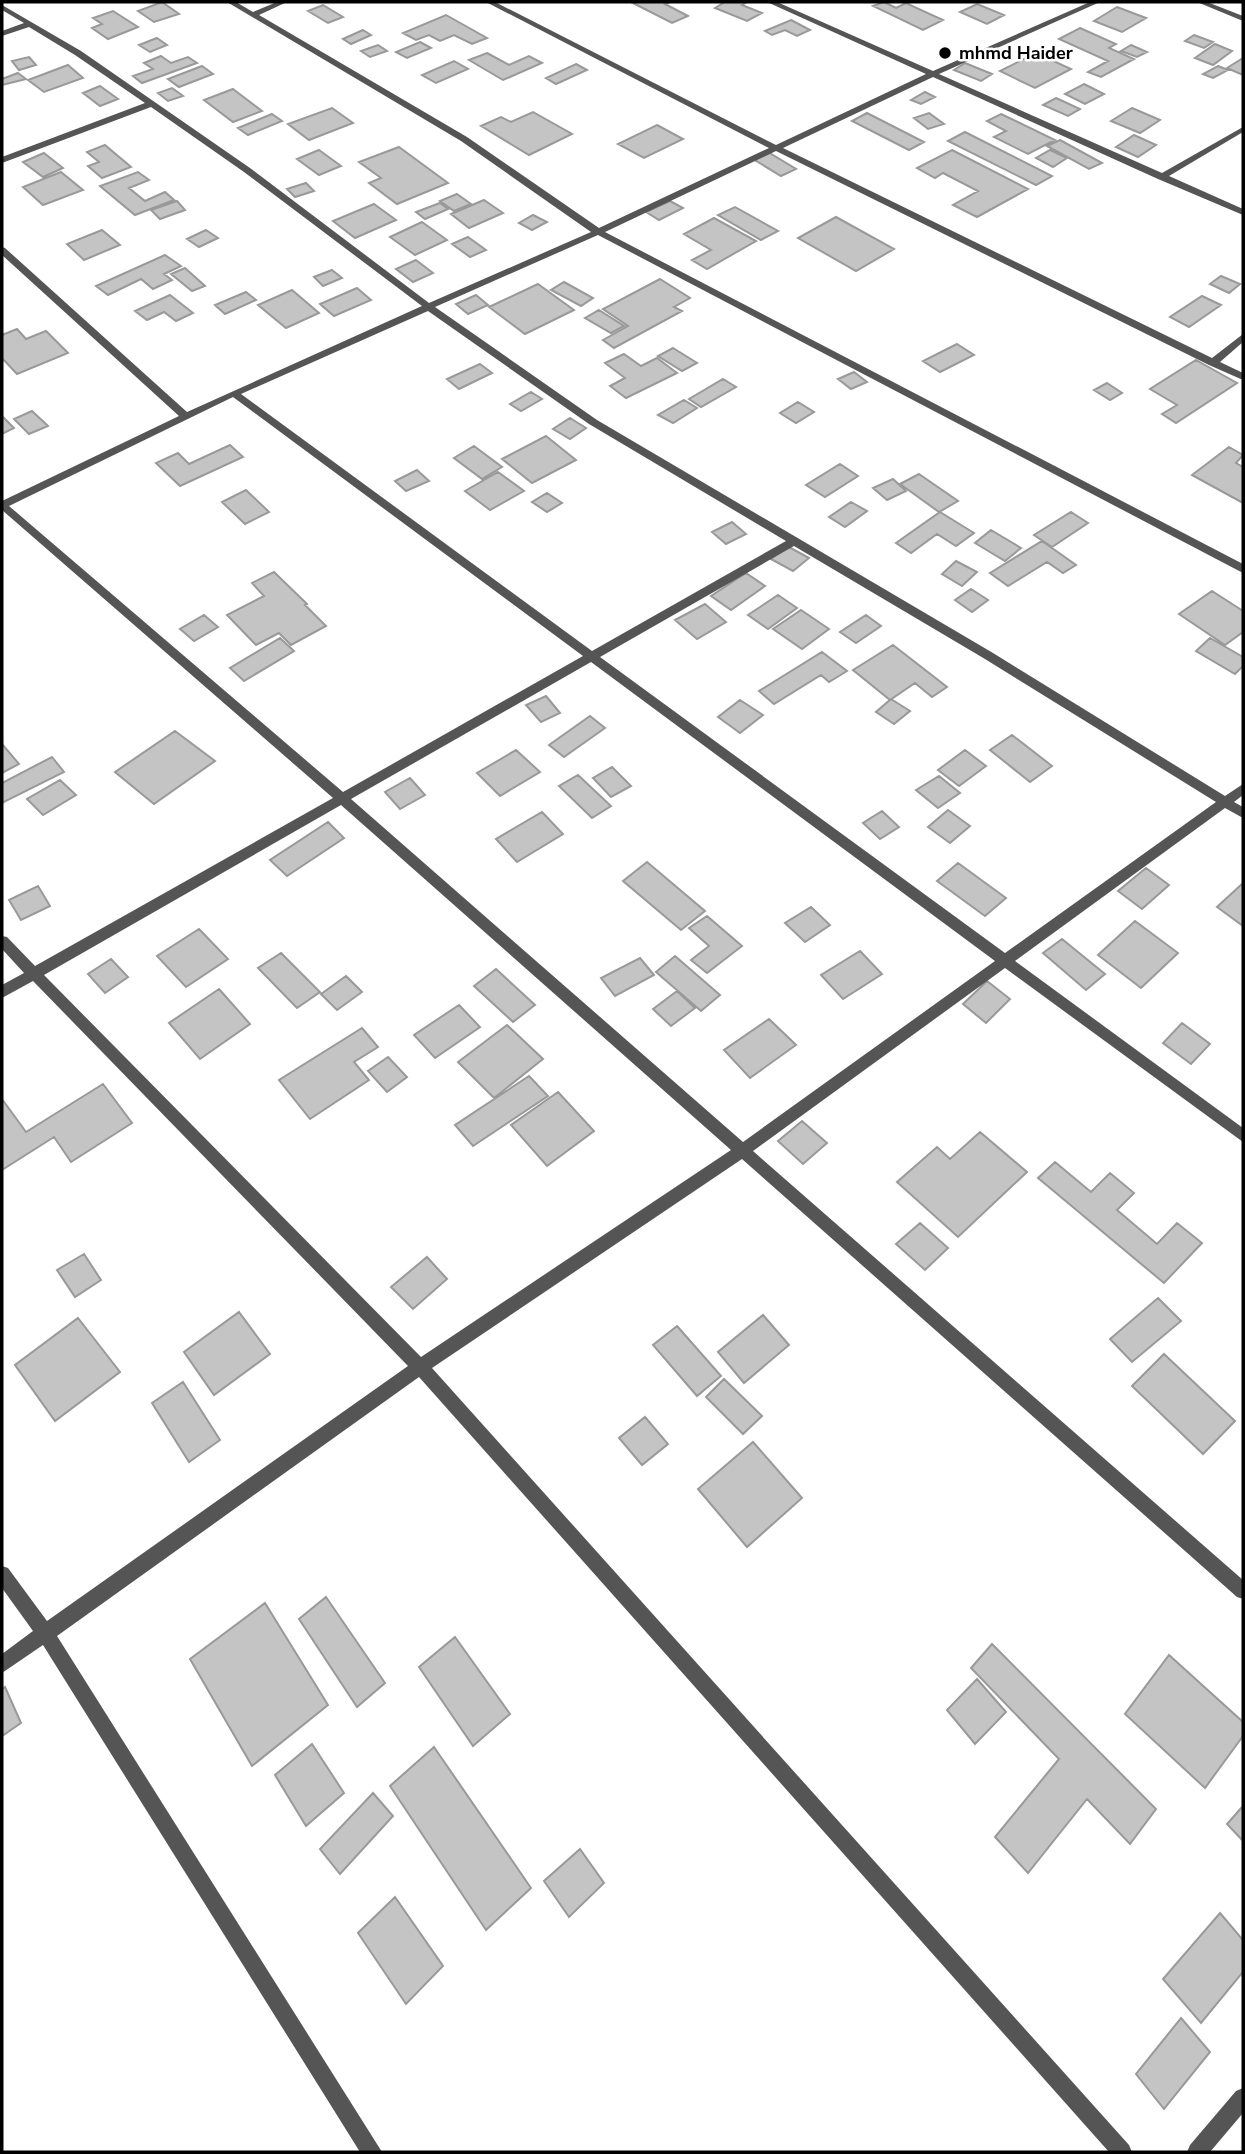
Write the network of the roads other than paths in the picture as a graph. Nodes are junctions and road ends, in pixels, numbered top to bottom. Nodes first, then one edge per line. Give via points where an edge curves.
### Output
1 (231, 2) edge
2 (283, 2) edge
3 (490, 2) edge
4 (771, 2) edge
5 (1096, 2) edge
6 (1201, 2) edge
7 (2, 6) edge
8 (252, 15) junction
9 (1243, 19) edge
10 (29, 23) junction
11 (2, 34) edge
12 (935, 73) junction
13 (151, 104) junction
14 (1243, 128) edge
15 (778, 149) junction
16 (2, 160) edge
17 (1161, 177) junction
18 (1243, 212) edge
19 (598, 232) junction
20 (2, 250) edge
21 (427, 306) junction
22 (1243, 337) edge
23 (1212, 363) junction
24 (1243, 377) edge
25 (234, 393) junction
26 (185, 416) junction
27 (2, 505) edge
28 (793, 542) junction
29 (1243, 569) edge
30 (591, 656) junction
31 (1243, 789) edge
32 (342, 798) junction
33 (1226, 802) junction
34 (1243, 813) edge
35 (2, 941) edge
36 (1005, 961) junction
37 (32, 974) junction
38 (2, 992) edge
39 (1243, 1136) edge
40 (743, 1150) junction
41 (420, 1367) junction
42 (2, 1574) edge
43 (1243, 1591) edge
44 (45, 1633) junction
45 (2, 1664) edge
46 (1243, 2098) edge
47 (372, 2152) edge
48 (1122, 2152) edge
49 (1197, 2152) edge

1 - 8 street
2 - 8 street
3 - 15 street
4 - 12 street
5 - 12 street
6 - 9 street
7 - 10 street
8 - 19 street via 464,139
10 - 11 street
10 - 13 street
12 - 15 street
12 - 17 street
13 - 16 street
13 - 21 street
14 - 17 street
15 - 19 street
15 - 23 street
17 - 18 street
19 - 21 street
19 - 29 street
20 - 26 street
21 - 25 street
21 - 28 street via 593,422
22 - 23 street
23 - 24 street
25 - 26 street
25 - 30 street
26 - 27 street
27 - 32 street
28 - 30 street
28 - 33 street
30 - 32 street
30 - 36 street
31 - 33 street
32 - 37 street
32 - 40 street
33 - 34 street
33 - 36 street
35 - 37 street
36 - 39 street
36 - 40 street
37 - 38 street
37 - 41 street
40 - 41 street
40 - 43 street
41 - 44 street
41 - 48 street
42 - 44 street
44 - 45 street
44 - 47 street
46 - 49 street

